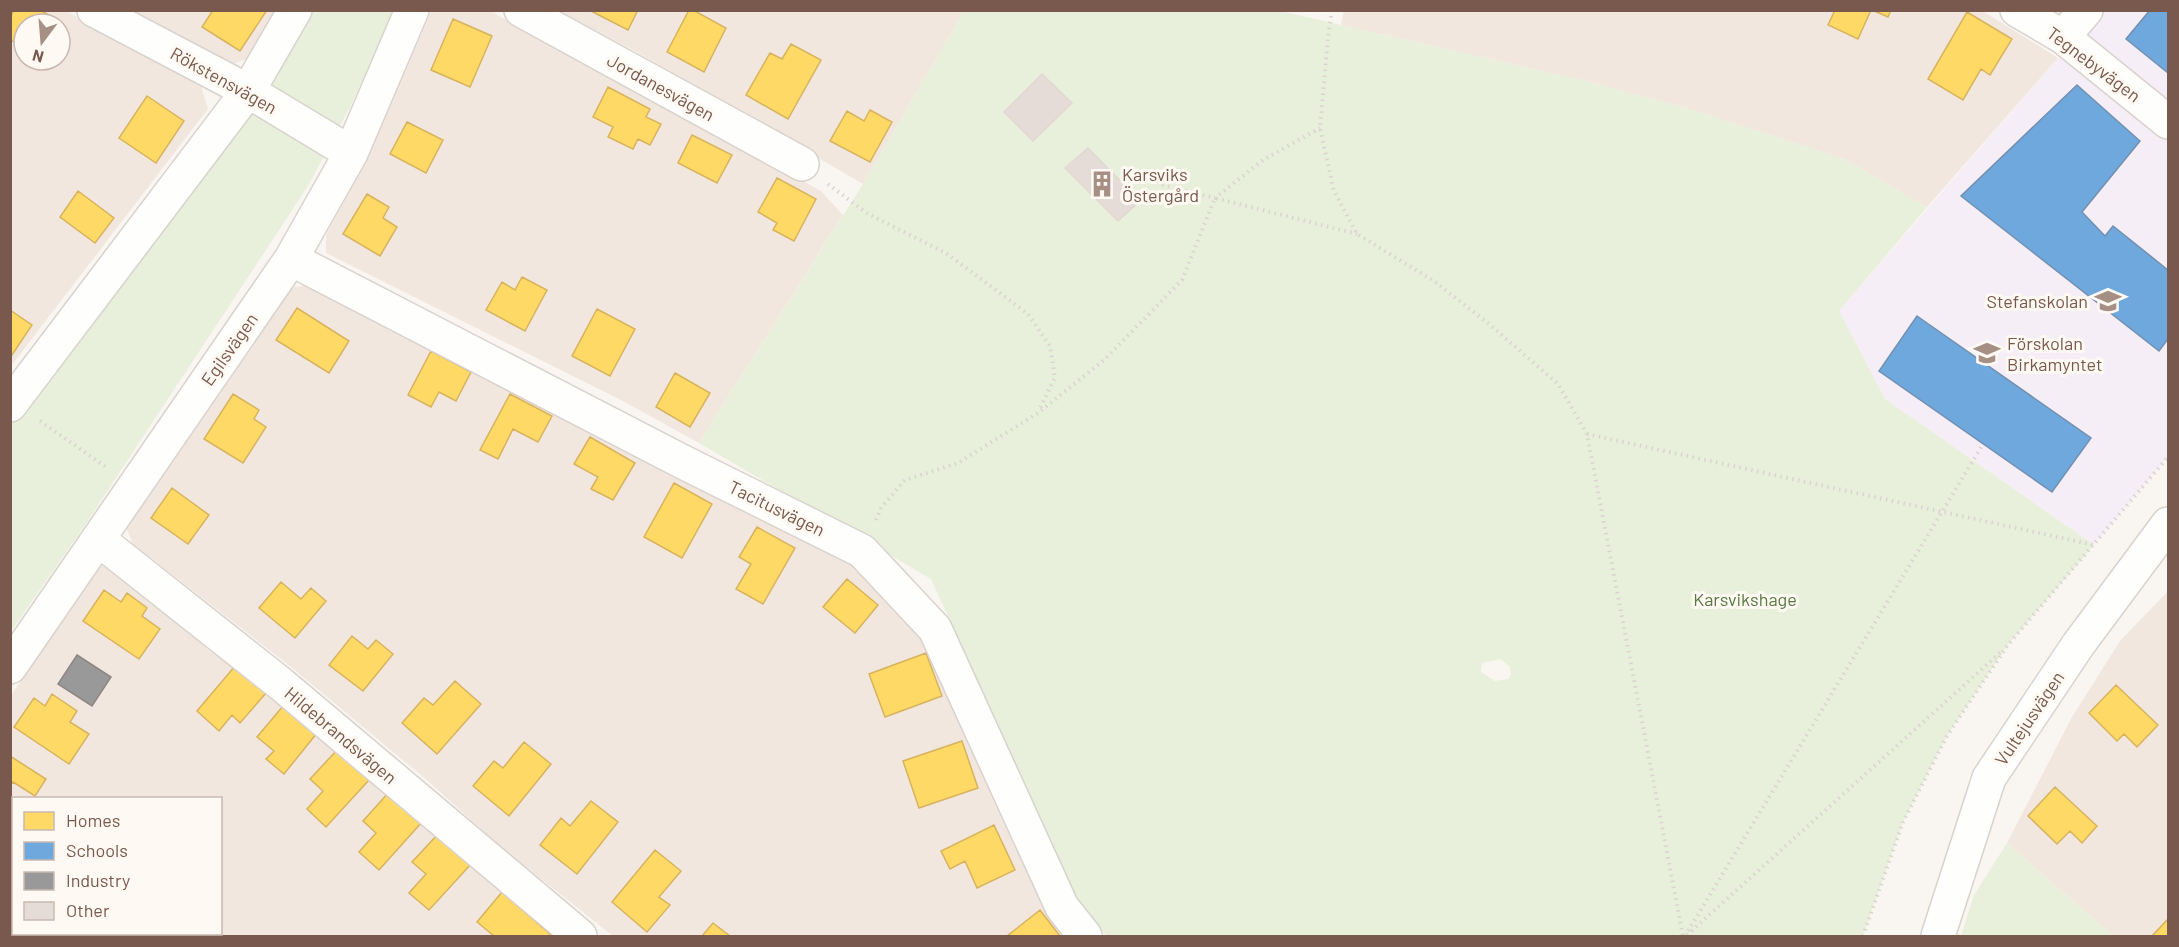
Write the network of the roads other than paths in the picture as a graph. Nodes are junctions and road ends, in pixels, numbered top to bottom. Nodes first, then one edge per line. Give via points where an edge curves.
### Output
1 (94, 10) edge
2 (295, 10) edge
3 (412, 10) edge
4 (521, 10) edge
5 (2017, 10) edge
6 (2086, 10) edge
7 (2063, 37) junction
8 (248, 91) junction
9 (2169, 122) edge
10 (351, 153) junction
11 (802, 164) road end
12 (291, 259) junction
13 (11, 403) edge
14 (2169, 524) edge
15 (98, 539) junction
16 (10, 667) edge
17 (580, 936) edge
18 (1085, 936) edge
19 (1938, 936) edge

1 - 8 street, Rökstensvägen
2 - 8 street
3 - 10 street, Egilsvägen
4 - 11 street, Jordanesvägen
5 - 7 street, Tegnebyvägen
6 - 7 street
7 - 9 street, Tegnebyvägen
8 - 10 street, Rökstensvägen
8 - 13 street
10 - 12 street, Egilsvägen
12 - 15 street, Egilsvägen
12 - 18 street, Tacitusvägen via 862,550 935,629 1062,907
14 - 19 street, Vultejusvägen via 2078,645 1989,778
15 - 16 street, Egilsvägen
15 - 17 street, Hildebrandsvägen via 281,684

